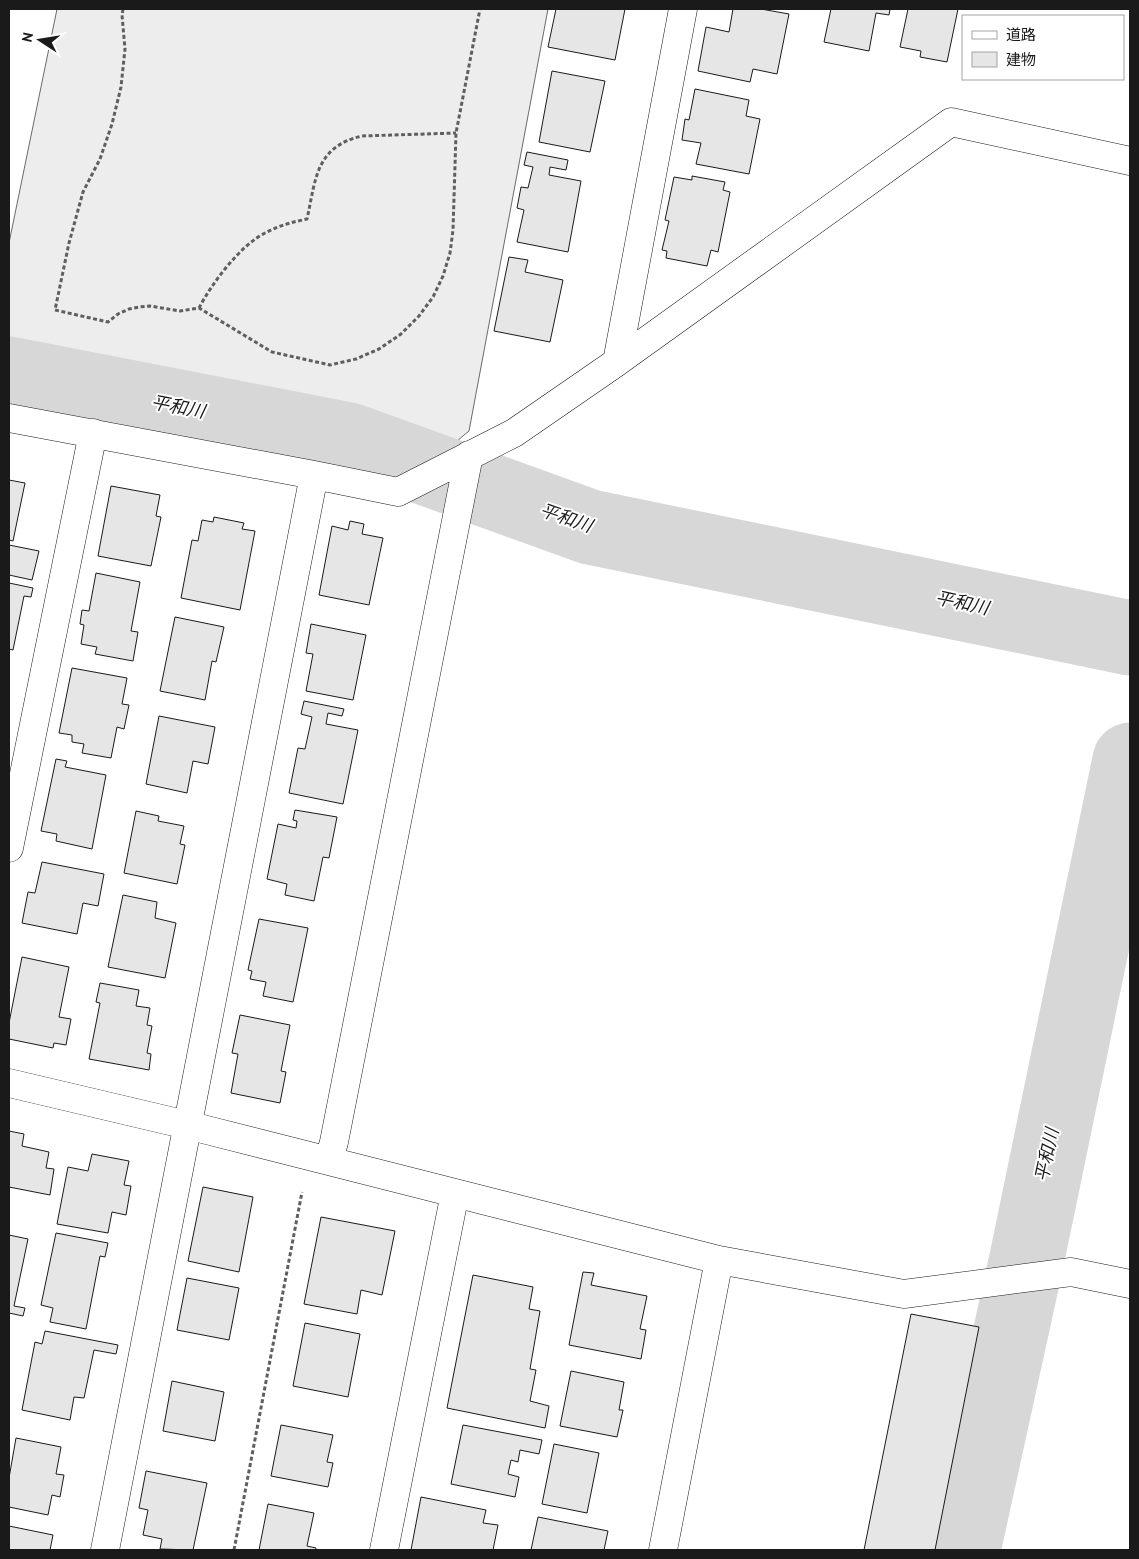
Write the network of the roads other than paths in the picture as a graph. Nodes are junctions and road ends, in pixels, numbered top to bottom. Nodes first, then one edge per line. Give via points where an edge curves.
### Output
1 (683, 9) edge
2 (1130, 161) edge
3 (617, 362) junction
4 (9, 418) edge
5 (92, 433) junction
6 (469, 455) junction
7 (314, 474) junction
8 (9, 848) edge
9 (9, 1083) edge
10 (187, 1125) junction
11 (329, 1160) junction
12 (455, 1193) junction
13 (719, 1260) junction
14 (1130, 1284) edge
15 (105, 1550) edge
16 (384, 1550) edge
17 (663, 1550) edge

1 - 3 street
2 - 3 street via 950,122
3 - 6 street via 514,433
4 - 5 street
5 - 7 street
5 - 8 street
6 - 7 street via 398,492
6 - 11 street
7 - 10 street
9 - 10 street
10 - 11 street
10 - 15 street
11 - 12 street
12 - 13 street
12 - 16 street
13 - 14 street via 904,1294 1071,1272
13 - 17 street

